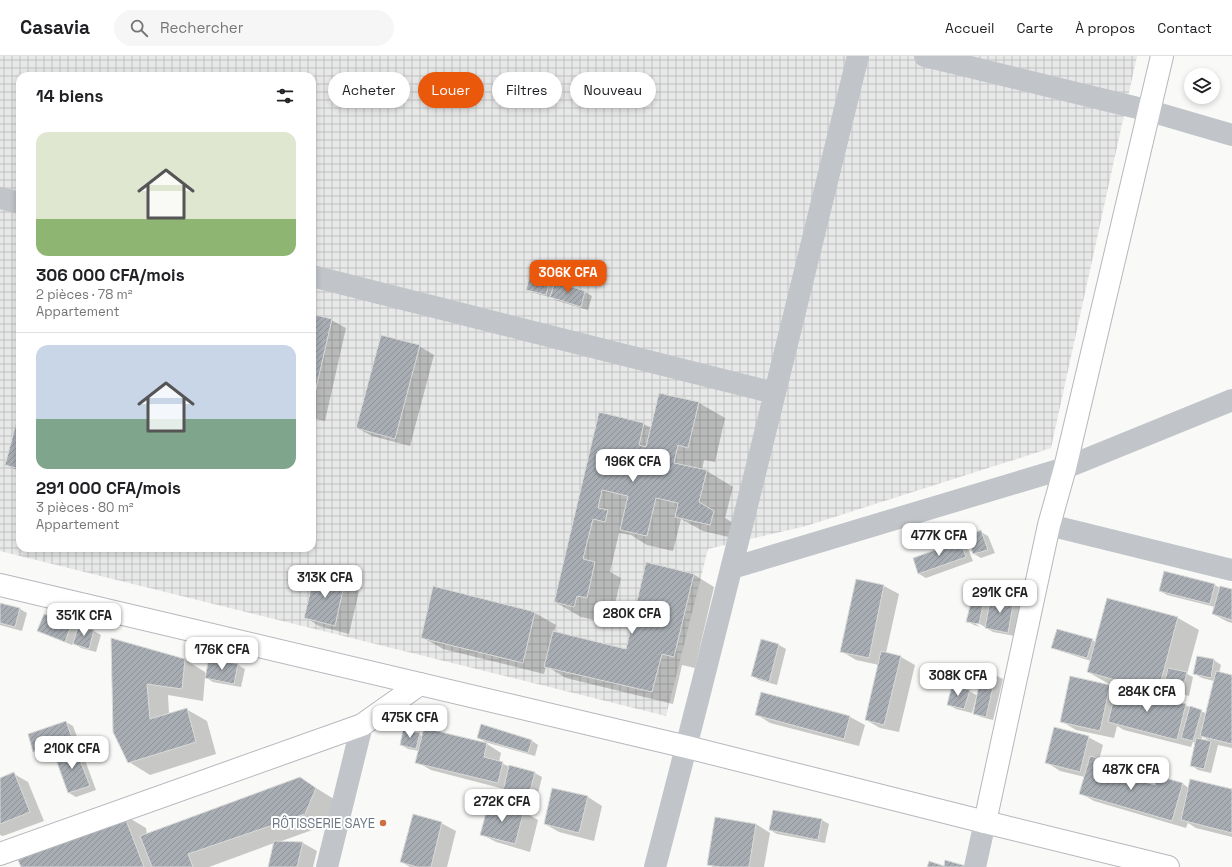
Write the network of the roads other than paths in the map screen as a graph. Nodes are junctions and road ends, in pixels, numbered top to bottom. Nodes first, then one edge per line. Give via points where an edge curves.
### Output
1 (858, 56) edge
2 (925, 56) edge
3 (1162, 56) edge
4 (1150, 111) junction
5 (1232, 135) edge
6 (0, 198) edge
7 (16, 202) edge
8 (316, 277) edge
9 (774, 393) junction
10 (1232, 400) edge
11 (1066, 468) junction
12 (1049, 525) junction
13 (732, 568) junction
14 (1232, 570) edge
15 (0, 585) edge
16 (420, 684) junction
17 (362, 725) junction
18 (687, 746) junction
19 (985, 822) junction
20 (0, 854) edge
21 (327, 867) edge
22 (655, 867) edge
23 (975, 867) edge
24 (1168, 867) edge

1 - 9 street
2 - 4 street
3 - 4 street
4 - 5 street
4 - 11 street
6 - 7 street
8 - 9 street
9 - 13 street
10 - 11 street
11 - 12 street
11 - 13 street
12 - 14 street
12 - 19 street
13 - 18 street
15 - 16 street
16 - 17 street
16 - 18 street
17 - 20 street
17 - 21 street
18 - 19 street
18 - 22 street
19 - 23 street
19 - 24 street

